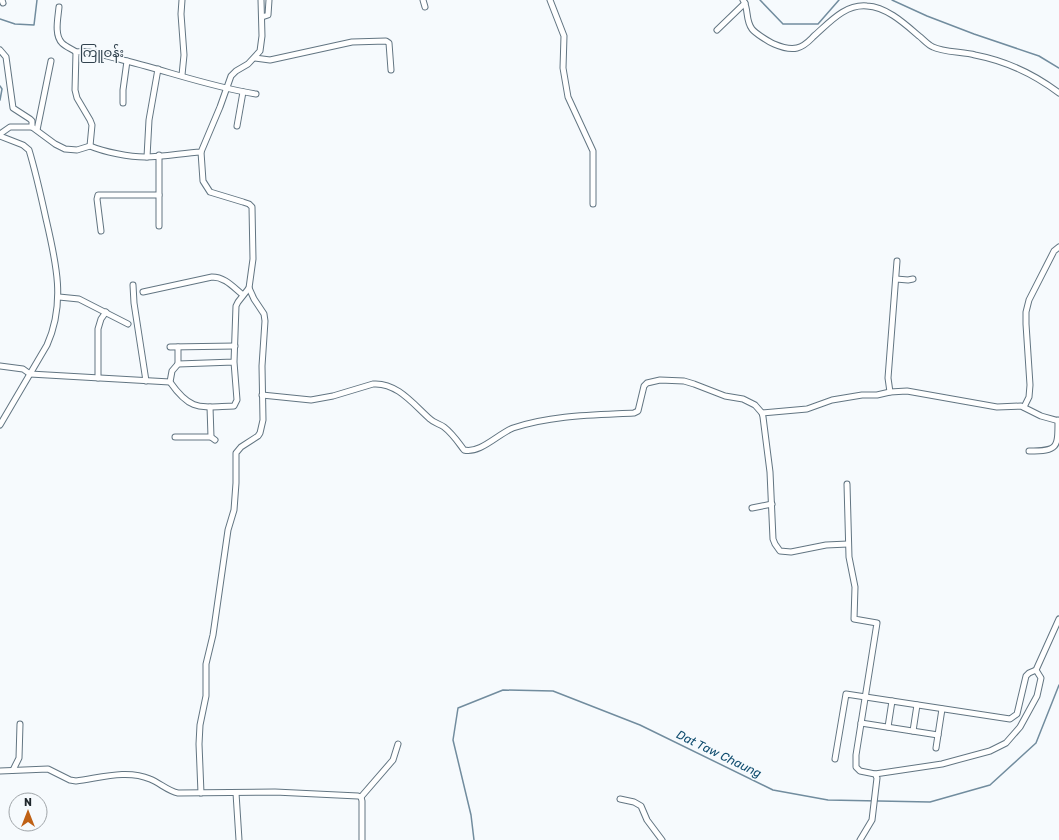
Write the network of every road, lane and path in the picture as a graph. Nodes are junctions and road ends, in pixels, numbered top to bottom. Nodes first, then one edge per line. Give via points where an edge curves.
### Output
1 (182, 0) edge
2 (261, 0) edge
3 (269, 0) edge
4 (424, 0) edge
5 (550, 0) edge
6 (744, 2) edge
7 (59, 7) dead end
8 (425, 7) dead end
9 (262, 17) junction
10 (717, 30) dead end
11 (0, 50) edge
12 (76, 52) junction
13 (255, 58) junction
14 (50, 61) dead end
15 (126, 61) junction
16 (158, 69) junction
17 (391, 70) dead end
18 (182, 75) junction
19 (227, 88) junction
20 (243, 92) junction
21 (1059, 93) edge
22 (256, 94) dead end
23 (122, 103) dead end
24 (237, 126) dead end
25 (34, 128) junction
26 (0, 135) edge
27 (90, 146) junction
28 (201, 152) junction
29 (159, 156) junction
30 (147, 157) junction
31 (159, 195) junction
32 (593, 204) dead end
33 (160, 226) dead end
34 (101, 231) dead end
35 (1059, 247) edge
36 (897, 261) dead end
37 (896, 279) junction
38 (913, 279) dead end
39 (133, 285) dead end
40 (249, 288) junction
41 (143, 292) dead end
42 (243, 295) junction
43 (59, 297) junction
44 (106, 312) junction
45 (128, 324) dead end
46 (235, 346) junction
47 (170, 347) dead end
48 (178, 347) junction
49 (234, 362) junction
50 (178, 364) junction
51 (0, 366) edge
52 (30, 374) junction
53 (98, 378) junction
54 (146, 381) junction
55 (170, 382) junction
56 (890, 392) junction
57 (262, 395) junction
58 (210, 407) junction
59 (1024, 407) junction
60 (762, 413) junction
61 (1059, 421) edge
62 (0, 425) edge
63 (175, 437) dead end
64 (1029, 452) dead end
65 (847, 484) dead end
66 (772, 504) junction
67 (752, 508) dead end
68 (848, 544) junction
69 (1059, 619) edge
70 (1036, 670) junction
71 (866, 697) junction
72 (892, 701) junction
73 (917, 705) junction
74 (942, 709) junction
75 (862, 723) junction
76 (20, 724) dead end
77 (888, 727) junction
78 (913, 731) junction
79 (938, 735) junction
80 (398, 744) dead end
81 (936, 748) dead end
82 (835, 758) dead end
83 (13, 770) junction
84 (0, 771) edge
85 (875, 774) junction
86 (201, 793) junction
87 (236, 793) junction
88 (361, 797) junction
89 (620, 799) dead end
90 (239, 840) edge
91 (362, 840) edge
92 (662, 840) edge
93 (860, 840) edge

1 - 18 street
2 - 9 street
3 - 9 street via 268,15
4 - 8 street
5 - 32 street via 564,36 563,68 568,97 593,151
6 - 10 street
6 - 21 street via 752,29 771,43 784,48 796,49 805,45 844,10 868,6 897,17 932,47 1001,61 1036,77
7 - 12 street via 60,40
9 - 13 street via 262,44
11 - 25 street via 6,57 13,108 30,118
12 - 15 street via 89,52
12 - 27 street via 75,90 92,125
13 - 17 street via 270,60 352,42 386,41
13 - 19 street via 231,76
14 - 25 street
15 - 16 street
15 - 23 street
16 - 18 street
16 - 30 street via 149,120
18 - 19 street
19 - 20 street
19 - 28 street
20 - 22 street
20 - 24 street
25 - 26 street via 10,127
25 - 27 street via 65,149 77,150
26 - 43 street via 29,150 53,249
27 - 30 street
28 - 29 street
28 - 40 street via 203,181 210,192 252,207 253,259
29 - 30 street
29 - 31 street
31 - 33 street
31 - 34 street via 98,195
35 - 59 street via 1050,258 1027,307 1030,385 1029,397
36 - 37 street
37 - 38 street
37 - 56 street via 888,378
39 - 54 street
40 - 42 street
40 - 57 street via 264,314 265,321
41 - 42 street via 218,277
42 - 46 street via 236,306
43 - 44 street via 78,299
43 - 52 street via 53,334
44 - 45 street
44 - 53 street via 98,329
46 - 48 street
46 - 49 street
47 - 48 street
48 - 50 street
49 - 50 street
49 - 58 street via 236,404
50 - 55 street via 172,371
51 - 52 street via 23,369
52 - 53 street
52 - 62 street
53 - 54 street
54 - 55 street
55 - 58 street via 188,403
56 - 59 street via 912,391 997,407
56 - 60 street via 832,400 806,409
57 - 60 street via 311,400 373,384 389,386 400,392 434,422 442,425 464,450 470,452 503,432 537,422 576,416 634,413 640,406 644,386 653,381 684,381 750,402
57 - 86 street via 263,420 260,433 236,453 234,510 228,530 206,664 206,696 199,744
58 - 63 street via 213,439
59 - 61 street via 1033,413
60 - 66 street
61 - 64 street via 1058,441 1055,446 1044,452
65 - 68 street
66 - 67 street
66 - 68 street via 773,539 780,551 792,552 826,545
68 - 71 street via 855,587 854,619 877,624
69 - 70 street
70 - 74 street via 1026,676 1017,714 1010,719
70 - 85 street via 1041,678 1037,696 1020,727 1006,743 942,764
71 - 72 street
71 - 75 street
71 - 82 street via 846,694
72 - 73 street
72 - 77 street
73 - 74 street
73 - 78 street
74 - 79 street
75 - 77 street
75 - 85 street via 856,767 860,771
76 - 83 street via 19,762
77 - 78 street
78 - 79 street
79 - 81 street
80 - 88 street via 396,756
83 - 84 street
83 - 86 street via 48,769 76,781 124,774 141,776 172,792
85 - 93 street via 877,778 872,820
86 - 87 street
87 - 88 street via 275,792
87 - 90 street
88 - 91 street
89 - 92 street via 641,806 647,820

